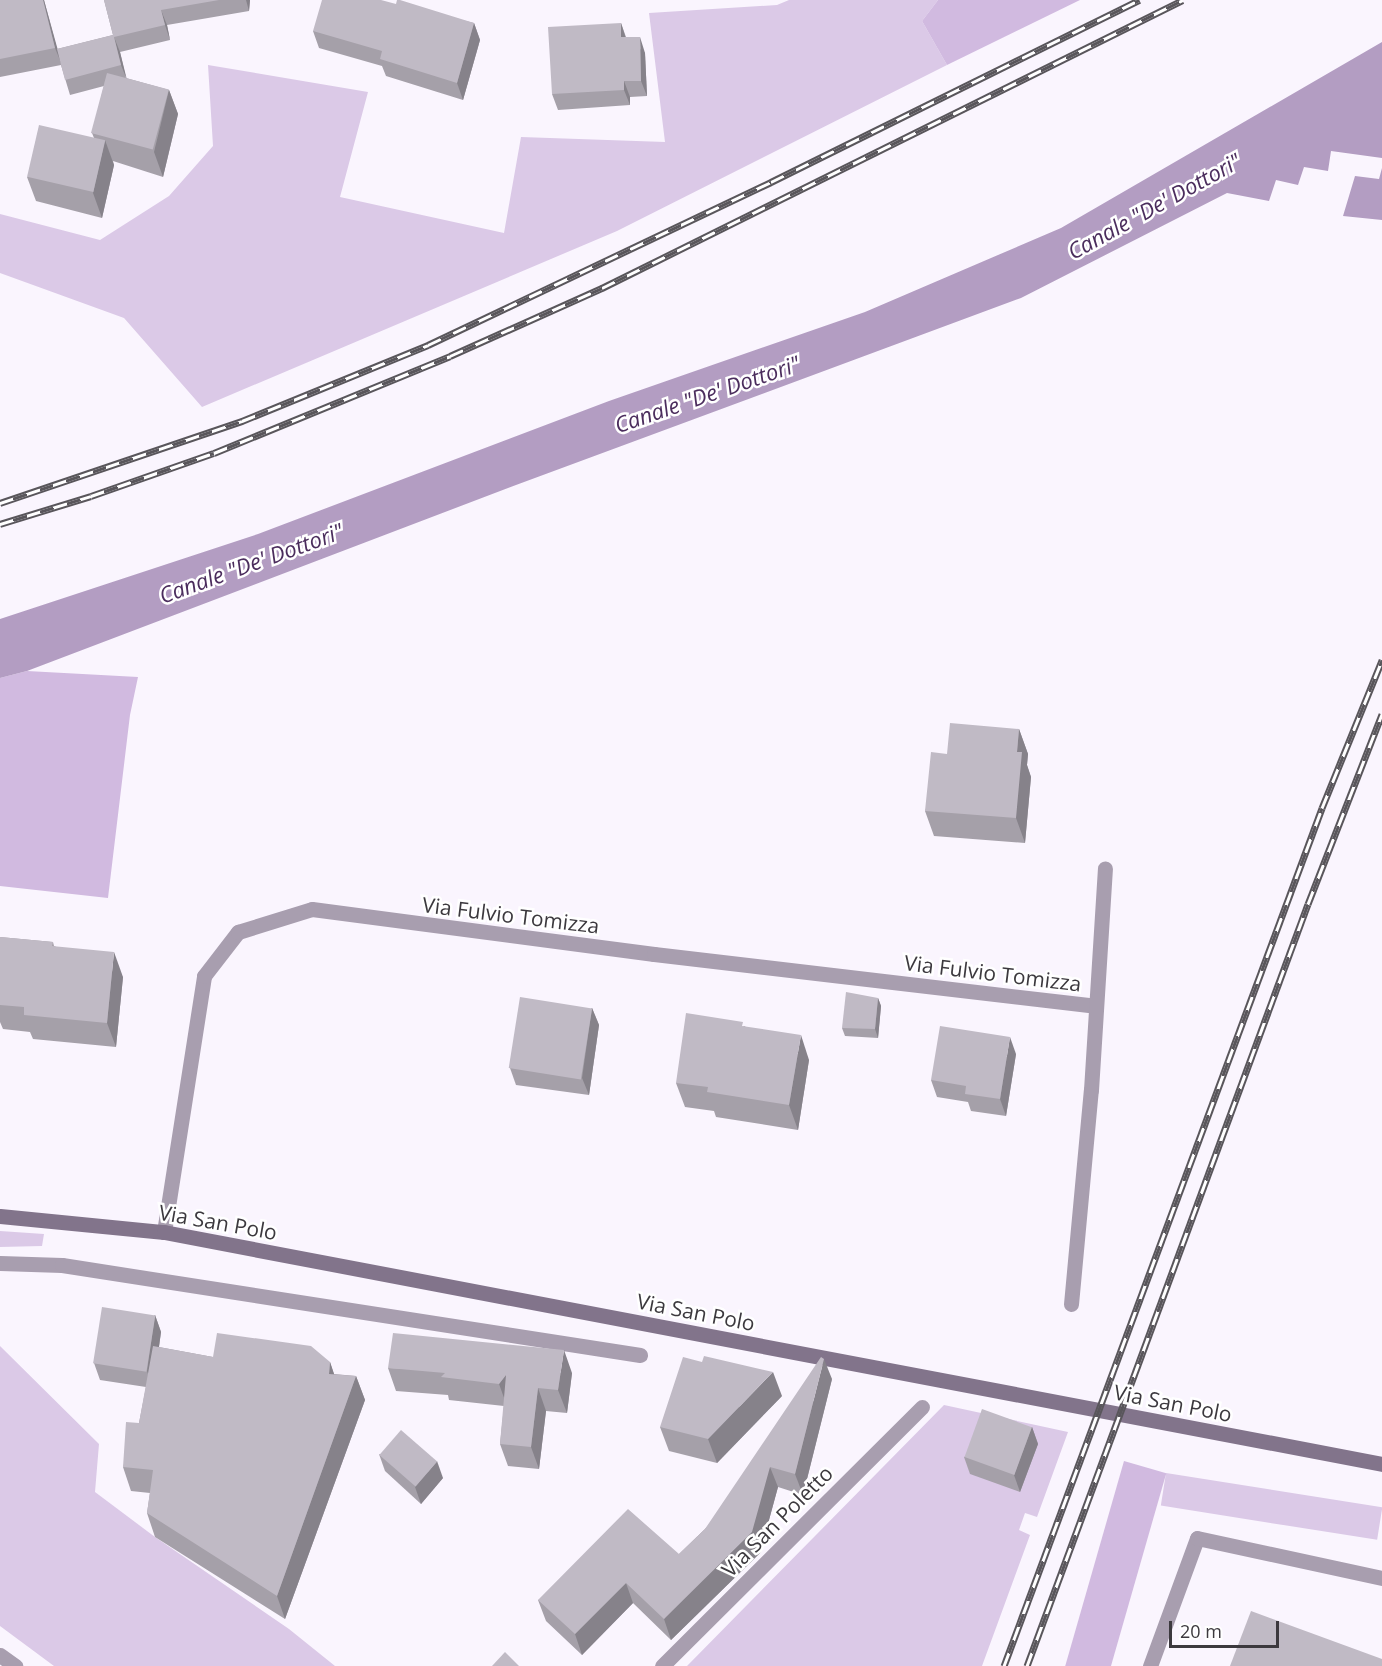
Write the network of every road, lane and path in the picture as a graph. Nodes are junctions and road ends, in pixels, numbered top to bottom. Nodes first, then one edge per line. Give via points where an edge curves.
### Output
1 (1105, 868) dead end
2 (1095, 1006) junction
3 (0, 1216) edge
4 (164, 1232) junction
5 (0, 1263) edge
6 (1071, 1304) dead end
7 (640, 1355) dead end
8 (922, 1407) dead end
9 (1382, 1464) edge
10 (1382, 1578) edge
11 (0, 1655) edge
12 (15, 1666) edge
13 (662, 1666) edge
14 (1150, 1666) edge

1 - 2 street, Via Fulvio Tomizza
2 - 4 street, Via Fulvio Tomizza via 312,909 238,932 204,976
2 - 6 street, Via Fulvio Tomizza
3 - 4 main road, Via San Polo
4 - 9 main road, Via San Polo
5 - 7 street via 74,1266
8 - 13 street, Via San Poletto
10 - 14 street via 1197,1538
11 - 12 street

